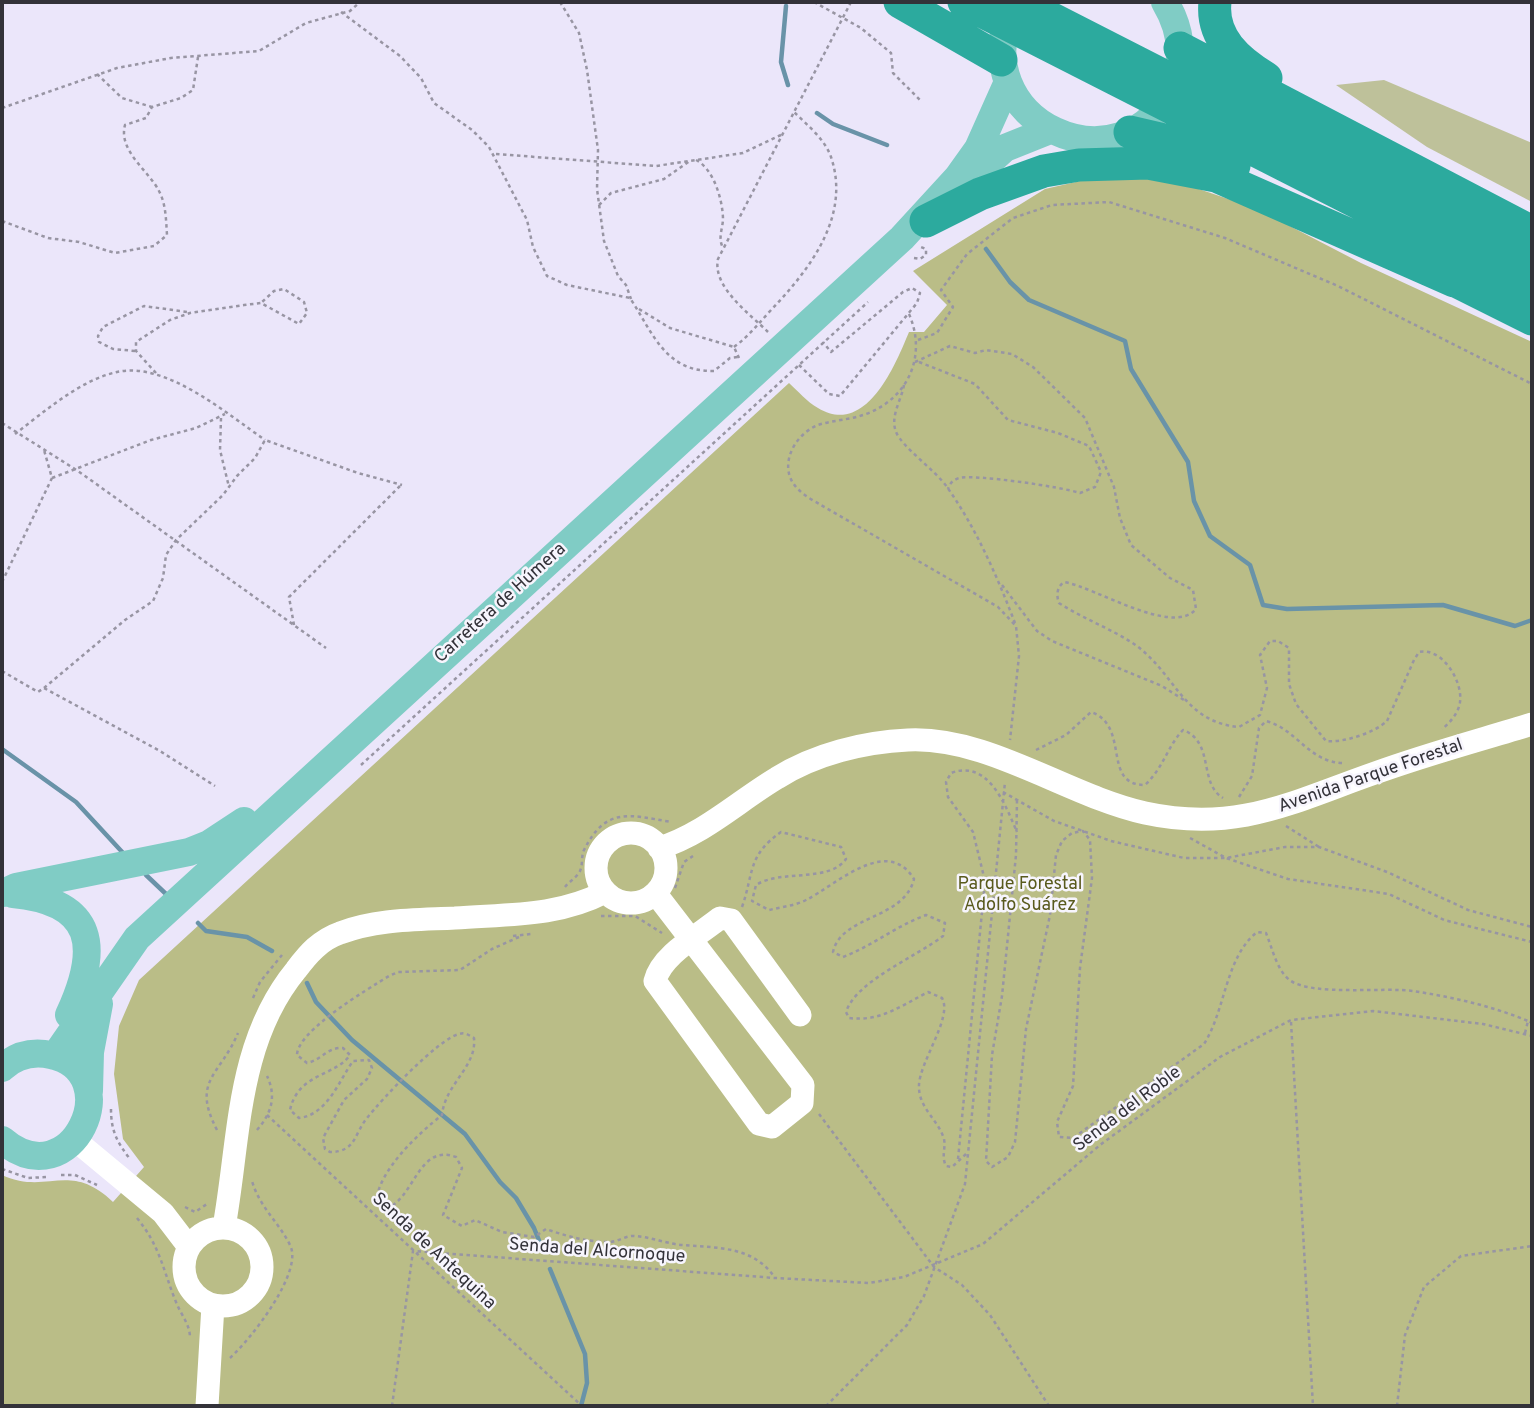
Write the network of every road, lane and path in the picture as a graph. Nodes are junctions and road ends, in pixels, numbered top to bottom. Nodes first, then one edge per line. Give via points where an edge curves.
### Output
1 (360, 2) edge
2 (560, 2) edge
3 (814, 2) edge
4 (851, 2) edge
5 (900, 2) edge
6 (964, 2) edge
7 (1017, 2) edge
8 (1215, 2) edge
9 (1171, 6) edge
10 (341, 12) junction
11 (198, 57) junction
12 (1180, 57) junction
13 (1003, 62) junction
14 (97, 74) junction
15 (922, 101) dead end
16 (152, 107) junction
17 (2, 108) edge
18 (793, 111) junction
19 (1141, 125) junction
20 (1050, 130) junction
21 (781, 135) junction
22 (495, 154) junction
23 (1382, 154) junction
24 (693, 159) junction
25 (596, 163) junction
26 (598, 205) junction
27 (2, 221) edge
28 (1532, 232) edge
29 (913, 245) junction
30 (723, 249) junction
31 (1532, 264) edge
32 (1454, 281) junction
33 (1532, 291) edge
34 (733, 296) dead end
35 (630, 298) junction
36 (871, 298) dead end
37 (261, 303) junction
38 (190, 313) junction
39 (1532, 319) edge
40 (818, 337) dead end
41 (918, 340) dead end
42 (823, 343) junction
43 (734, 346) junction
44 (136, 351) junction
45 (739, 358) junction
46 (743, 362) dead end
47 (156, 373) junction
48 (817, 384) dead end
49 (1532, 384) edge
50 (904, 385) dead end
51 (226, 413) junction
52 (221, 417) junction
53 (2, 423) edge
54 (15, 433) junction
55 (265, 440) junction
56 (44, 450) junction
57 (78, 471) junction
58 (52, 478) junction
59 (229, 487) junction
60 (948, 489) junction
61 (176, 540) junction
62 (2, 582) edge
63 (1000, 583) junction
64 (294, 625) junction
65 (1016, 626) dead end
66 (326, 648) dead end
67 (2, 671) edge
68 (44, 688) junction
69 (1186, 701) junction
70 (1532, 724) edge
71 (1440, 731) dead end
72 (1351, 763) dead end
73 (1022, 766) junction
74 (359, 767) dead end
75 (316, 774) junction
76 (215, 786) dead end
77 (1003, 792) dead end
78 (1017, 800) junction
79 (1265, 812) junction
80 (1166, 817) junction
81 (1083, 831) junction
82 (697, 832) junction
83 (1018, 834) junction
84 (1319, 847) junction
85 (659, 848) junction
86 (1226, 858) junction
87 (606, 892) junction
88 (2, 893) edge
89 (560, 893) dead end
90 (656, 894) junction
91 (597, 916) dead end
92 (731, 920) junction
93 (676, 921) junction
94 (1532, 927) edge
95 (533, 933) dead end
96 (522, 935) junction
97 (508, 936) dead end
98 (691, 941) junction
99 (1532, 942) edge
100 (289, 946) dead end
101 (108, 977) junction
102 (250, 1006) dead end
103 (800, 1015) dead end
104 (1291, 1020) junction
105 (1530, 1022) edge
106 (240, 1030) dead end
107 (1525, 1033) junction
108 (1532, 1036) edge
109 (51, 1055) junction
110 (2, 1068) edge
111 (265, 1071) dead end
112 (100, 1097) junction
113 (814, 1107) dead end
114 (267, 1115) junction
115 (255, 1132) dead end
116 (219, 1136) dead end
117 (75, 1140) junction
118 (6, 1152) edge
119 (967, 1153) dead end
120 (956, 1163) junction
121 (127, 1169) junction
122 (249, 1172) dead end
123 (59, 1175) dead end
124 (50, 1177) dead end
125 (209, 1202) dead end
126 (182, 1206) dead end
127 (132, 1213) dead end
128 (224, 1227) junction
129 (1532, 1246) edge
130 (188, 1247) junction
131 (413, 1251) junction
132 (934, 1267) junction
133 (775, 1278) junction
134 (213, 1305) junction
135 (209, 1364) junction
136 (207, 1406) edge
137 (392, 1406) edge
138 (582, 1406) edge
139 (826, 1406) edge
140 (1049, 1406) edge
141 (1313, 1406) edge
142 (1397, 1406) edge

1 - 10 path
2 - 25 path via 579,33 598,150
3 - 15 path via 861,28 891,53 893,73
4 - 18 path
5 - 13 highway
6 - 33 highway
7 - 13 main road, Carretera de Húmera via 1006,21
7 - 31 highway
8 - 23 highway via 1221,38 1240,62 1347,124
9 - 12 main road
10 - 11 path via 306,23 259,51
10 - 22 path via 400,56 421,78 434,103 472,130
11 - 14 path
11 - 16 path via 193,90
12 - 19 main road via 1170,94
12 - 23 highway
13 - 20 main road via 1018,102
13 - 29 main road, Carretera de Húmera via 978,149
14 - 16 path via 122,98
14 - 17 path
16 - 27 path via 146,118 125,125 123,133 165,208 167,234 154,246 115,253 48,238
18 - 21 path
18 - 43 path via 831,155 835,203 830,226 794,285
19 - 20 main road via 1103,139 1084,140
19 - 32 highway
20 - 29 main road, Carretera de Húmera via 999,151
21 - 24 path via 743,153
21 - 30 path
22 - 25 path
22 - 35 path via 527,220 547,276 567,285
23 - 28 highway
24 - 25 path via 656,166
24 - 26 path via 664,179 625,187
24 - 30 path via 705,165 713,177 723,215
25 - 26 path
26 - 35 path via 604,241
29 - 32 highway via 980,194 1044,171 1148,163 1227,180
29 - 75 main road, Carretera de Húmera
30 - 34 path via 717,272
32 - 39 highway
35 - 43 path via 644,315 670,328
35 - 45 path via 682,367 714,371 730,358
36 - 42 path
37 - 37 path via 299,324 307,313 303,302 284,289 274,290
37 - 38 path
38 - 44 path via 136,342
38 - 44 path via 144,306 103,327 98,336 99,342 113,349
40 - 42 path
41 - 49 path via 937,332 953,307 941,290 967,254 1013,218 1052,205 1109,202 1225,238 1338,286
42 - 48 path via 831,352 903,292 919,290 917,303 844,393 834,397
42 - 74 path
43 - 45 path
44 - 47 path
45 - 46 path
47 - 51 path
47 - 54 path via 117,372 64,398
50 - 60 path via 894,416 896,431
51 - 52 path
51 - 55 path
52 - 57 path
52 - 59 path via 220,450
53 - 54 path
54 - 56 path
55 - 59 path
55 - 64 path via 402,485 289,597
56 - 57 path
56 - 58 path
57 - 58 path
57 - 61 path
58 - 62 path
59 - 61 path
60 - 63 path
60 - 69 path via 958,478 979,477 1080,492 1095,487 1101,472 1089,446 1008,420 975,384 916,361 950,346 975,353 1012,354 1085,418 1114,487 1131,545 1170,578 1193,590 1196,609 1182,619 1161,616 1064,582 1059,603 1131,642
61 - 64 path
61 - 68 path via 166,555 153,601
63 - 65 path
63 - 69 path via 1037,631 1052,642 1162,686
64 - 66 path
67 - 68 path via 38,692
68 - 76 path
69 - 71 path via 1205,719 1238,727 1250,723 1260,715 1266,695 1260,655 1263,646 1278,641 1289,648 1289,684 1296,704 1326,741 1336,743 1387,722 1414,660 1419,652 1428,650 1446,664 1460,696 1454,716
70 - 79 street, Avenida Parque Forestal
72 - 73 path via 1323,760 1266,721 1259,728 1252,776 1240,796 1232,800 1214,792 1201,743 1183,730 1151,779 1145,785 1135,785 1122,773 1112,728 1091,712 1066,735 1033,752
73 - 80 street, Avenida Parque Forestal via 1107,802
73 - 82 street, Avenida Parque Forestal via 975,751 910,740 847,748 779,776
75 - 88 main road via 283,787 234,830 209,844
75 - 101 main road, Carretera de Húmera via 137,938
77 - 78 path
78 - 81 path
78 - 83 path
79 - 80 street, Avenida Parque Forestal via 1195,821
79 - 84 path
80 - 86 path via 1177,830
81 - 83 path via 1062,841 1056,855 1051,915 1026,1029 1015,1142 1008,1157 992,1167 986,1161 985,1141
81 - 86 path via 1184,858
81 - 105 path via 1090,841 1092,878 1080,968 1073,1086 1057,1122 1063,1139 1087,1129 1204,1044 1214,1028 1236,957 1244,942 1257,932 1266,933 1290,981 1307,986 1412,991 1491,1007
82 - 85 street, Avenida Parque Forestal
82 - 89 path via 687,819 674,822 637,814 606,820 596,828 582,854 580,871
82 - 93 path via 708,847 684,862 673,891 682,917
83 - 120 path via 999,792 979,773 968,769 951,773 946,782 948,797 973,832 985,881
84 - 86 path via 1285,847
84 - 94 path via 1468,909
85 - 87 street via 645,836 627,833 610,840 600,852 596,868
85 - 90 street via 666,871
86 - 99 path via 1288,879 1389,894 1444,920
87 - 90 street via 630,903
87 - 128 street via 580,905 527,916 377,922 338,933 314,947 280,989 251,1057 241,1096
88 - 109 main road via 52,901 74,915 83,929 88,961
90 - 93 street
91 - 93 path via 635,916 661,934
92 - 98 street via 720,918
92 - 103 street
92 - 120 path via 743,905 756,859 781,832 841,847 846,859 813,874 787,874 756,885 752,901 769,910 805,900 862,866 886,862 908,869 914,878 906,899 849,931 833,952 843,957 852,954 926,915 944,923 943,936 868,983 856,993 846,1012 849,1018 862,1019 896,1012 928,992 942,998 944,1014 922,1066 919,1091 945,1141 946,1166
93 - 98 street
95 - 96 path
96 - 97 path
96 - 133 path via 460,970 398,972 330,1016 302,1040 298,1055 307,1063 331,1049 343,1048 349,1055 298,1093 291,1105 293,1113 305,1117 323,1107 353,1061 369,1060 372,1068 367,1079 344,1100 323,1138 330,1152 345,1150 365,1121 436,1048 465,1033 474,1038 472,1056 449,1090 442,1115 417,1133 380,1186 376,1201 380,1206 396,1205 415,1174 444,1152 456,1157 462,1168 443,1215 462,1226 475,1220 502,1232 534,1237 546,1229 610,1242 633,1236 715,1247 751,1255
98 - 98 street via 658,967 655,981 759,1124 772,1127 802,1103 803,1085
100 - 102 path via 260,982
101 - 109 main road, Carretera de Húmera
101 - 112 main road, Carretera de Húmera via 93,1024
104 - 107 path, Senda del Roble via 1373,1011
104 - 132 path, Senda del Roble via 1220,1057 1100,1145 983,1244
104 - 141 path
105 - 107 path
106 - 116 path via 208,1079 205,1100
107 - 108 path, Senda del Roble
109 - 110 main road via 21,1056
109 - 112 main road via 67,1061
111 - 114 path via 273,1092
112 - 117 main road, Carretera de Húmera
112 - 121 path
113 - 132 path
114 - 115 path
114 - 131 path, Senda de Antequina
117 - 118 main road via 49,1154
117 - 121 street
118 - 124 path via 28,1178
119 - 120 path
121 - 123 path via 113,1191 75,1175
121 - 130 street
122 - 135 path via 258,1201 292,1247 288,1281 246,1344 227,1360
125 - 126 path via 195,1212
127 - 135 path via 149,1232 164,1262 168,1282 190,1328 191,1360
128 - 130 street via 204,1232
128 - 134 street via 247,1235 263,1266 248,1298
129 - 142 path via 1461,1256 1424,1287 1405,1335
130 - 134 street via 186,1282 193,1293
131 - 133 path, Senda del Alcornoque
131 - 137 path
131 - 138 path, Senda de Antequina
132 - 133 path, Senda del Alcornoque via 869,1283
132 - 139 path via 907,1325
132 - 140 path via 961,1285 990,1315
134 - 135 street
135 - 136 street

